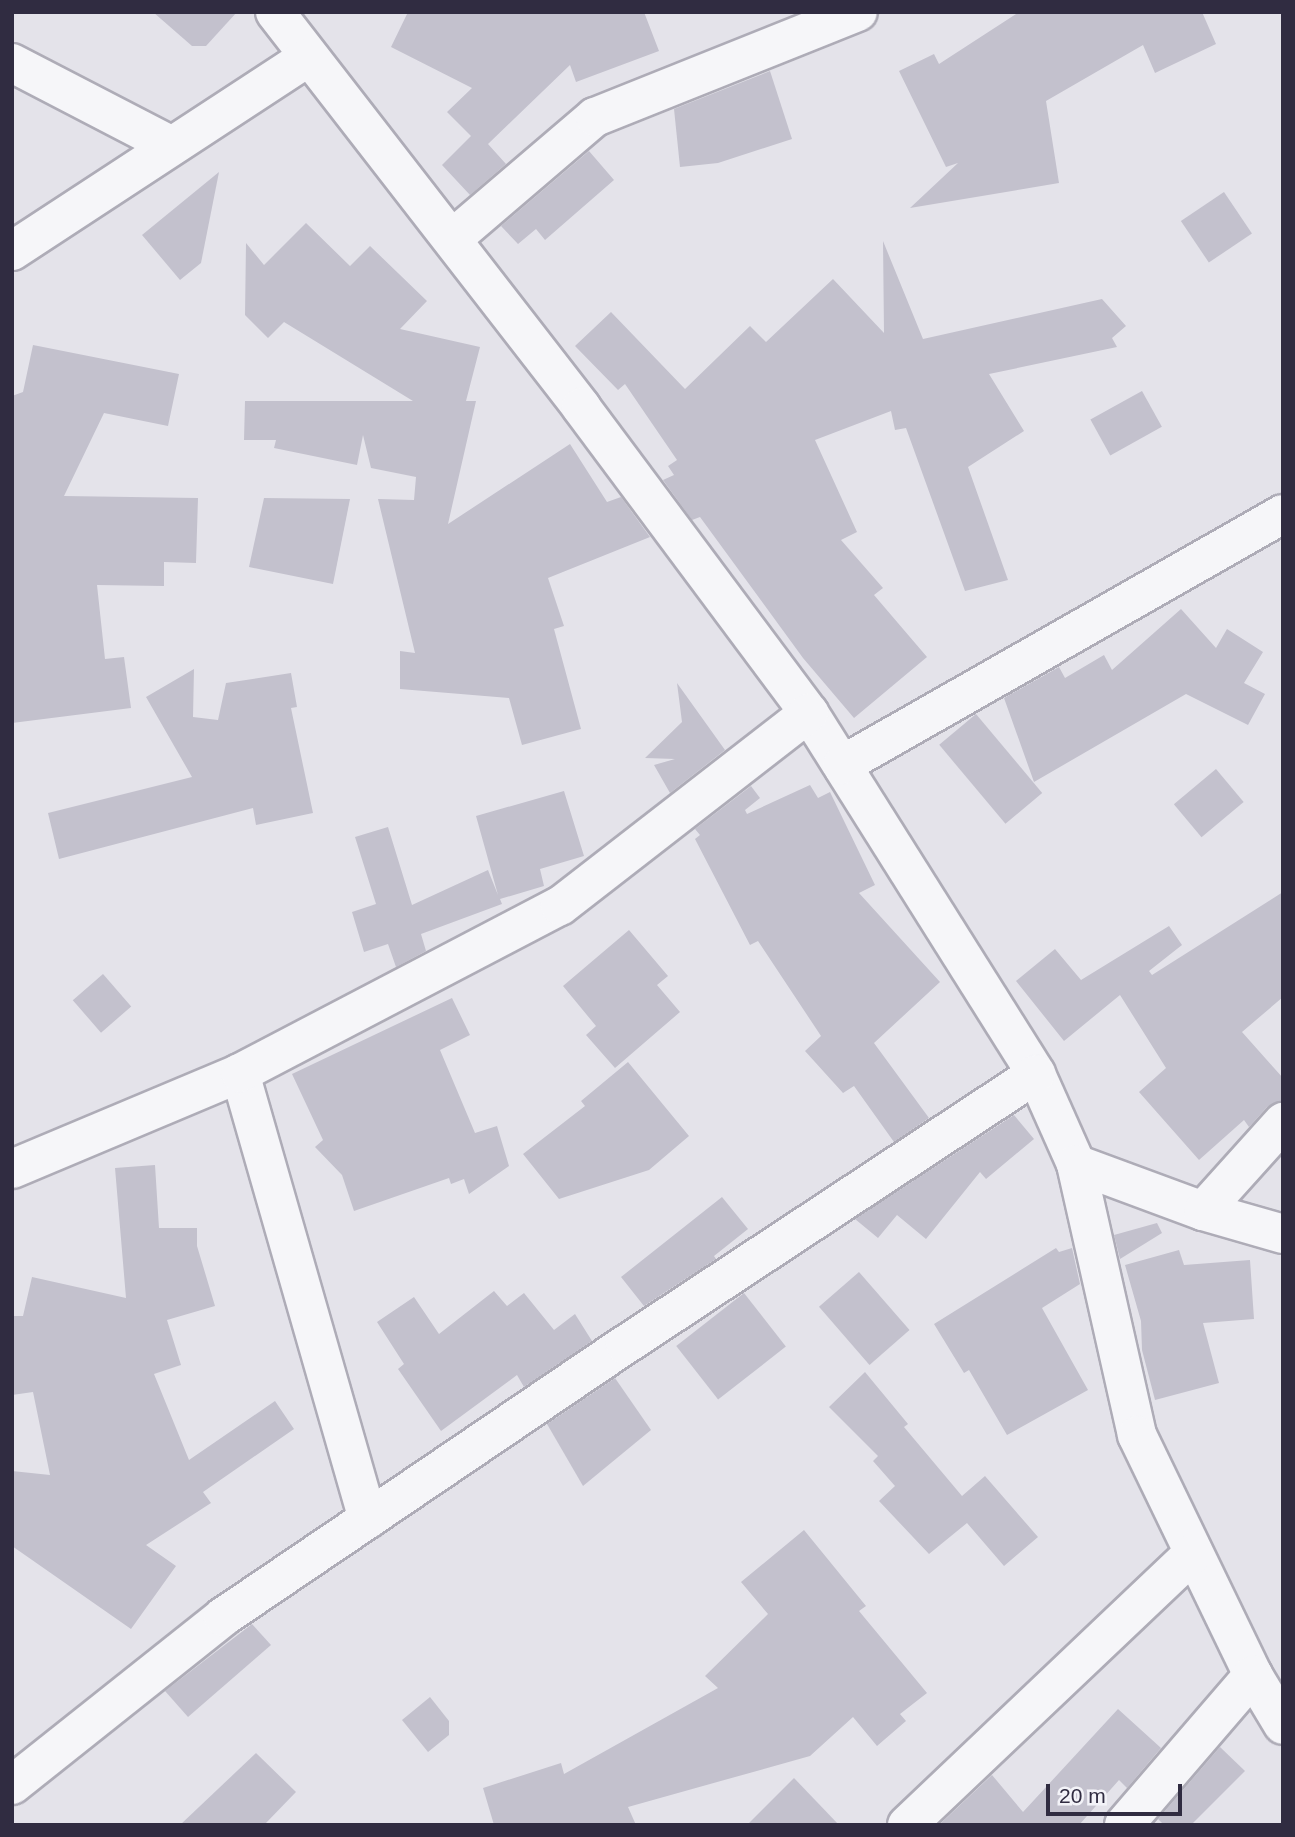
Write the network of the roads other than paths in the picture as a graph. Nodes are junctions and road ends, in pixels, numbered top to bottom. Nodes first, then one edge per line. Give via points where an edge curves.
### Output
1 (275, 12) edge
2 (858, 12) edge
3 (307, 58) junction
4 (12, 63) edge
5 (172, 146) junction
6 (452, 239) junction
7 (12, 251) edge
8 (1283, 514) edge
9 (809, 713) junction
10 (842, 765) junction
11 (240, 1073) junction
12 (1036, 1074) junction
13 (1283, 1122) edge
14 (1076, 1164) junction
15 (12, 1169) edge
16 (1203, 1212) junction
17 (1283, 1234) edge
18 (368, 1519) junction
19 (1194, 1553) junction
20 (1253, 1675) junction
21 (1283, 1725) edge
22 (12, 1785) edge
23 (907, 1825) edge
24 (1124, 1825) edge

1 - 3 street
2 - 6 street via 595,117
3 - 5 street
3 - 6 street
4 - 5 street
5 - 7 street
6 - 9 street
8 - 10 street
9 - 10 street
9 - 11 street via 560,905
10 - 12 street
11 - 15 street
11 - 18 street
12 - 14 street
12 - 18 street
13 - 16 street
14 - 16 street
14 - 19 street via 1137,1435
16 - 17 street
18 - 22 street via 223,1617
19 - 20 street
19 - 23 street
20 - 21 street
20 - 24 street

